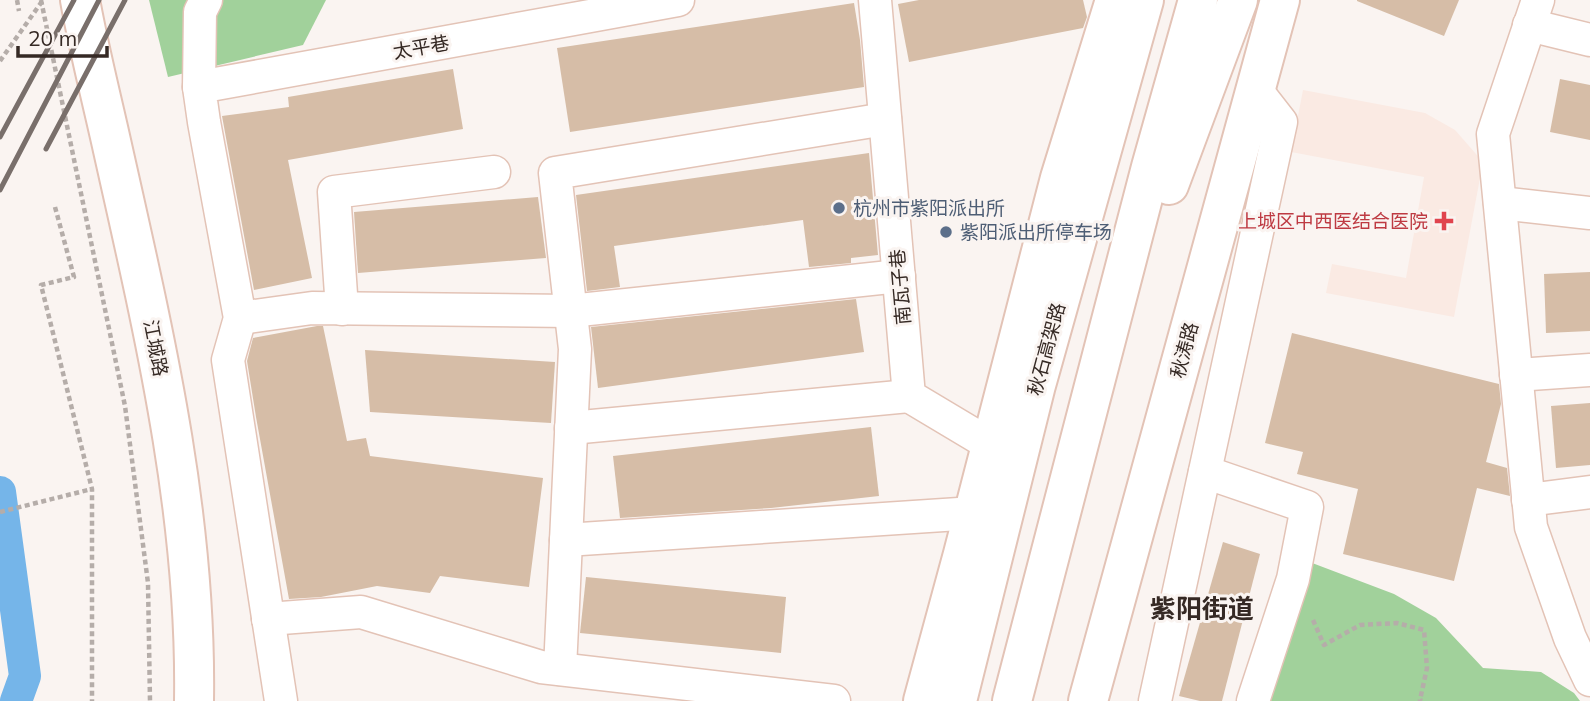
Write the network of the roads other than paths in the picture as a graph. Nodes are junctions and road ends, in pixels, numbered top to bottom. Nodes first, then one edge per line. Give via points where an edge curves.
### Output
1 (80, 0) edge
2 (206, 0) edge
3 (678, 0) edge
4 (875, 0) edge
5 (1115, 0) edge
6 (1144, 0) edge
7 (1198, 0) edge
8 (1238, 0) edge
9 (1280, 0) edge
10 (1533, 12) edge
11 (1590, 40) edge
12 (199, 87) junction
13 (1256, 90) junction
14 (885, 119) junction
15 (494, 172) dead end
16 (1500, 203) junction
17 (1590, 213) edge
18 (899, 276) junction
19 (342, 309) junction
20 (570, 311) junction
21 (240, 318) junction
22 (1590, 370) edge
23 (1516, 375) junction
24 (1093, 391) junction
25 (909, 396) junction
26 (571, 428) junction
27 (991, 445) junction
28 (1205, 472) junction
29 (1590, 492) edge
30 (1528, 500) junction
31 (974, 513) junction
32 (566, 540) junction
33 (268, 620) junction
34 (560, 669) junction
35 (1590, 680) edge
36 (194, 701) edge
37 (281, 701) edge
38 (834, 701) edge
39 (923, 701) edge
40 (957, 701) edge
41 (1012, 701) edge
42 (1088, 701) edge
43 (1155, 701) edge
44 (1253, 701) edge

1 - 36 main road, 江城路 via 147,301 180,479 190,562
2 - 12 street via 200,12
3 - 12 street, 太平巷
4 - 14 street, 南瓦子巷
5 - 27 main road via 1060,178
6 - 40 main road, 秋石高架路 via 1036,385
7 - 24 main road
8 - 24 main road
9 - 13 main road, 秋涛路
10 - 11 street
10 - 16 street via 1493,134
12 - 21 street
13 - 28 street via 1281,122
13 - 42 main road, 秋涛路
14 - 18 street, 南瓦子巷
14 - 20 street via 555,173
15 - 19 street via 334,192
16 - 17 street
16 - 23 street
18 - 20 street
18 - 25 street, 南瓦子巷
19 - 20 street
19 - 21 street via 312,308
20 - 26 street via 575,349
21 - 33 street via 228,360
22 - 23 street
23 - 30 street
24 - 41 main road
25 - 26 street
25 - 27 street
26 - 32 street
27 - 31 main road
28 - 43 street
28 - 44 street via 1307,507 1293,579
29 - 30 street
30 - 35 street via 1531,527 1570,638
31 - 32 street
31 - 39 main road
32 - 34 street
33 - 34 street via 361,612
33 - 37 street
34 - 38 street

